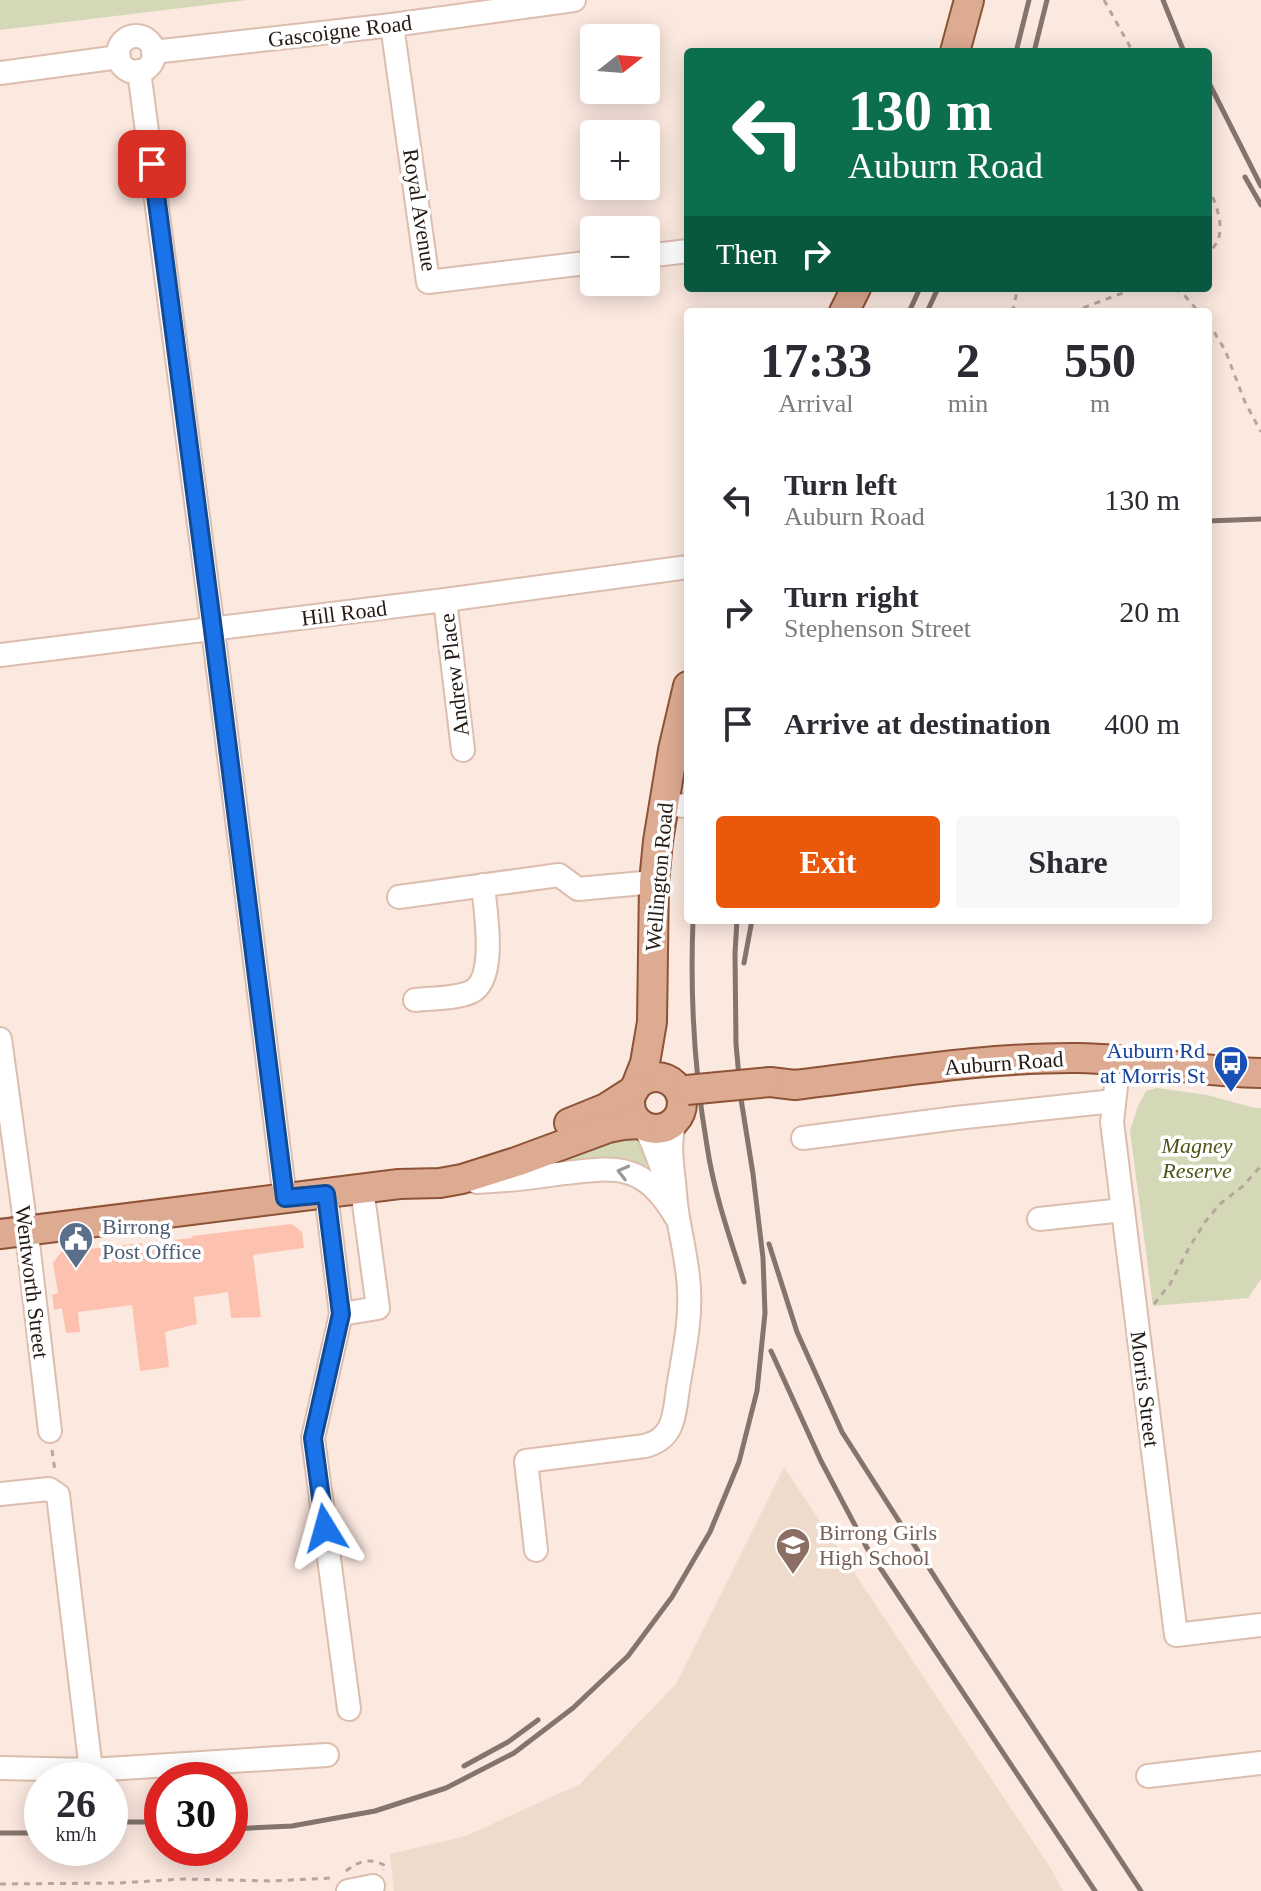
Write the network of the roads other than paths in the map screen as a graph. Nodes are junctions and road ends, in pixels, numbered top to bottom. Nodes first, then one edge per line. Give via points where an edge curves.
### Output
1 (574, 0) edge
2 (969, 0) edge
3 (392, 25) junction
4 (956, 48) edge
5 (153, 52) junction
6 (119, 57) junction
7 (139, 71) junction
8 (0, 73) edge
9 (684, 251) edge
10 (660, 254) edge
11 (580, 264) edge
12 (684, 568) edge
13 (445, 600) junction
14 (213, 630) junction
15 (0, 655) edge
16 (684, 738) edge
17 (463, 750) dead end
18 (679, 804) edge
19 (654, 882) junction
20 (483, 885) junction
21 (399, 897) dead end
22 (415, 1000) dead end
23 (652, 1022) junction
24 (0, 1039) edge
25 (1119, 1059) junction
26 (1261, 1073) edge
27 (635, 1088) junction
28 (679, 1100) junction
29 (1114, 1101) junction
30 (642, 1125) junction
31 (803, 1138) dead end
32 (440, 1183) junction
33 (399, 1184) junction
34 (362, 1189) junction
35 (326, 1194) junction
36 (285, 1198) junction
37 (1123, 1210) junction
38 (678, 1216) junction
39 (1039, 1219) dead end
40 (13, 1232) edge
41 (341, 1314) junction
42 (50, 1431) road end
43 (0, 1494) edge
44 (536, 1550) dead end
45 (1261, 1625) edge
46 (349, 1709) dead end
47 (327, 1755) dead end
48 (90, 1762) edge
49 (1261, 1763) edge
50 (0, 1768) edge
51 (128, 1768) edge
52 (24, 1769) edge
53 (1148, 1776) dead end
54 (373, 1886) road end
55 (348, 1891) edge

1 - 3 street, Gascoigne Road
2 - 4 main road
3 - 5 street, Gascoigne Road
3 - 11 street, Royal Avenue via 428,282
5 - 6 street via 144,38 133,36 123,41
5 - 7 street via 152,62
6 - 7 street via 128,70
6 - 8 street
7 - 14 street
9 - 10 street
12 - 13 street, Hill Road
13 - 14 street, Hill Road
13 - 17 street, Andrew Place
14 - 15 street, Hill Road
14 - 36 street
16 - 18 main road, Wellington Road
18 - 19 main road, Wellington Road
19 - 20 street via 578,889 559,875
19 - 23 main road, Wellington Road
20 - 21 street
20 - 22 street via 488,938 483,981 459,996
23 - 27 main road, Wellington Road
23 - 28 main road, Wellington Road
24 - 40 street, Wentworth Street
25 - 26 main road, Auburn Road
25 - 28 main road, Auburn Road, bridge via 992,1061
25 - 29 street, Morris Street
27 - 28 main road via 655,1077
27 - 30 main road via 630,1108
27 - 33 main road via 599,1111
28 - 30 main road via 663,1128
28 - 38 street via 671,1149
29 - 31 street
29 - 37 street, Morris Street
30 - 32 main road via 608,1128
30 - 38 street
32 - 33 main road
38 -> 32 street via 652,1185 620,1170
33 - 34 main road
34 - 35 main road
34 - 41 street via 378,1308
35 - 36 main road
35 - 41 street
36 - 40 main road
37 - 39 street
37 - 45 street, Morris Street via 1176,1635
38 - 44 street via 688,1315 669,1430 645,1446 526,1461
40 - 42 street, Wentworth Street
41 - 46 street via 313,1438
43 - 48 street via 49,1489 59,1501
47 - 51 street
49 - 53 street
50 - 52 street
54 - 55 street

